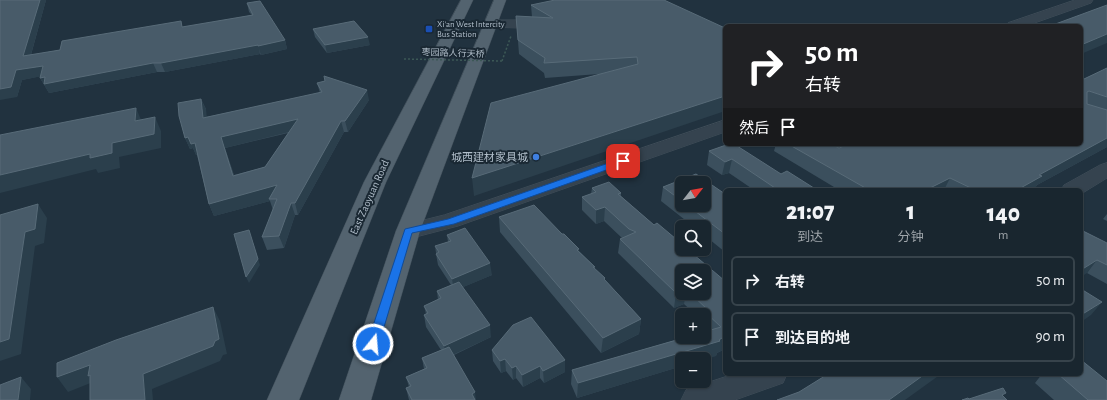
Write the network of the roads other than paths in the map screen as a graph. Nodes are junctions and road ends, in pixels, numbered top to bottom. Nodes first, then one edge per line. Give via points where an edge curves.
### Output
1 (467, 0) edge
2 (500, 0) edge
3 (1087, 0) edge
4 (489, 24) junction
5 (518, 24) edge
6 (1019, 24) edge
7 (723, 127) edge
8 (1107, 169) edge
9 (1075, 188) edge
10 (408, 231) junction
11 (766, 376) edge
12 (283, 400) edge
13 (355, 400) edge
14 (697, 400) edge

1 - 12 main road, East Zaoyuan Road via 374,182
2 - 4 main road
3 - 6 street
4 - 5 street
4 - 10 main road
7 - 10 street via 450,221
8 - 9 street
10 - 13 main road
11 - 14 street

